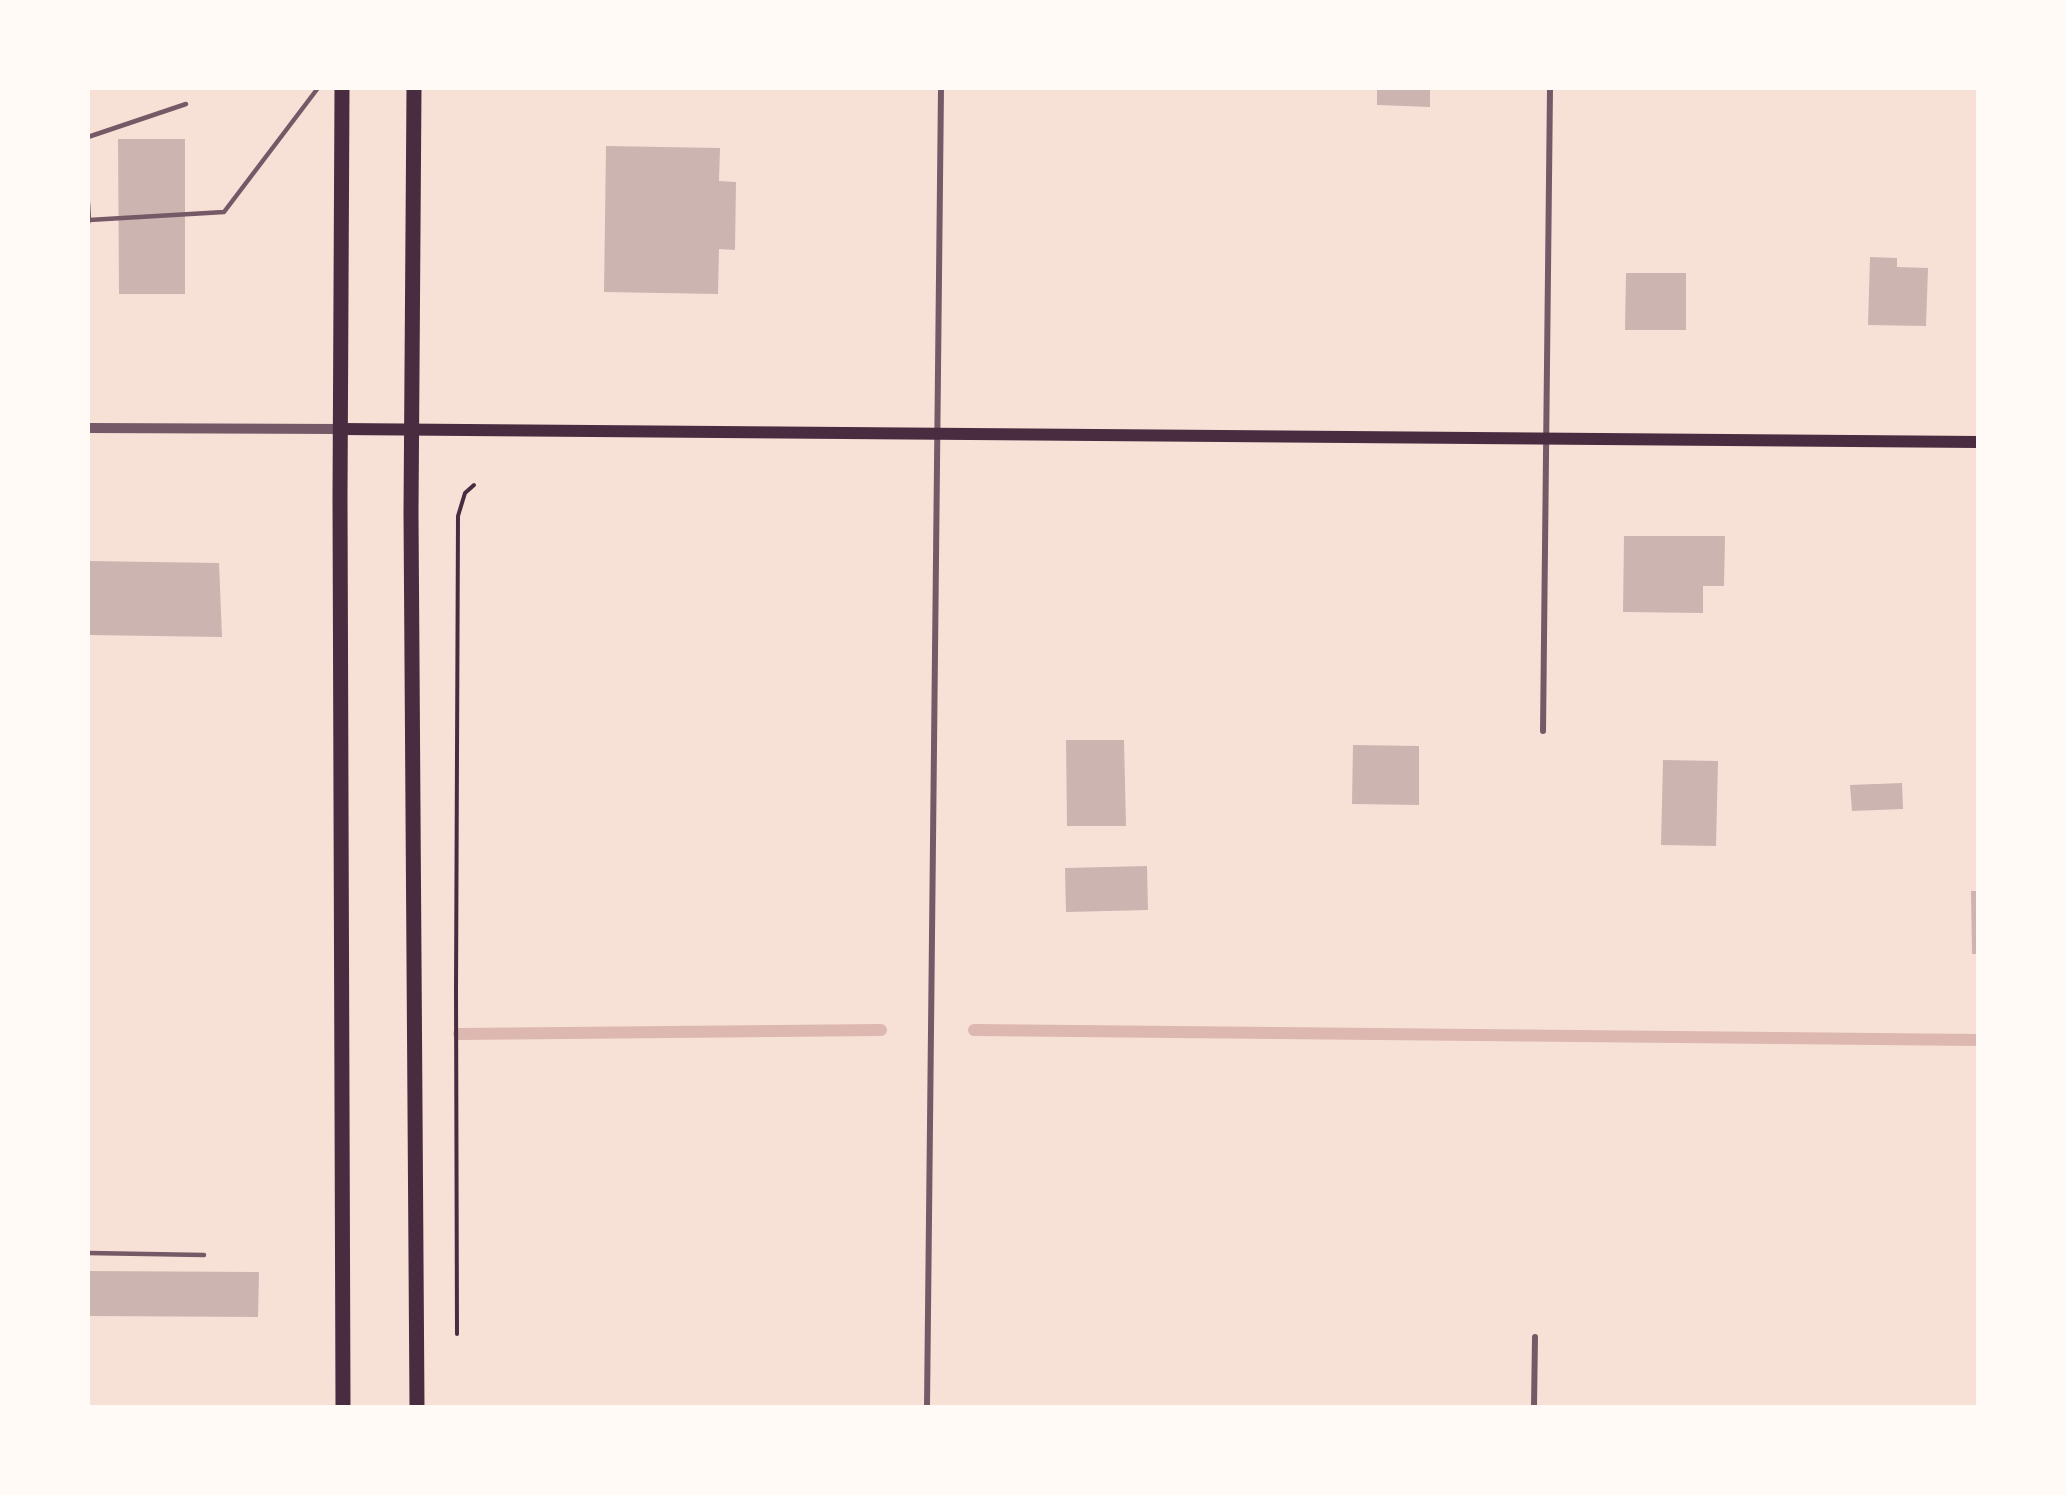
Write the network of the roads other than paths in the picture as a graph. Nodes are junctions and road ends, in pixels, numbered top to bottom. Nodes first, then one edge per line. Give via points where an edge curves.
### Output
1 (318, 88) edge
2 (342, 88) edge
3 (414, 88) edge
4 (941, 88) edge
5 (1550, 88) edge
6 (186, 104) dead end
7 (88, 137) edge
8 (88, 203) edge
9 (89, 222) edge
10 (88, 428) edge
11 (340, 429) junction
12 (411, 430) junction
13 (938, 434) junction
14 (1546, 439) junction
15 (1977, 442) edge
16 (1543, 731) dead end
17 (88, 1253) edge
18 (204, 1255) dead end
19 (1535, 1337) dead end
20 (343, 1407) edge
21 (417, 1407) edge
22 (927, 1407) edge
23 (1534, 1407) edge

1 - 9 lane via 224,212
2 - 11 main road
3 - 12 main road
4 - 13 street
5 - 14 street
6 - 7 lane
8 - 9 lane
10 - 11 street
11 - 12 main road
11 - 20 main road
12 - 13 main road
12 - 21 main road
13 - 14 main road
13 - 22 street
14 - 15 main road
14 - 16 street
17 - 18 lane
19 - 23 street

